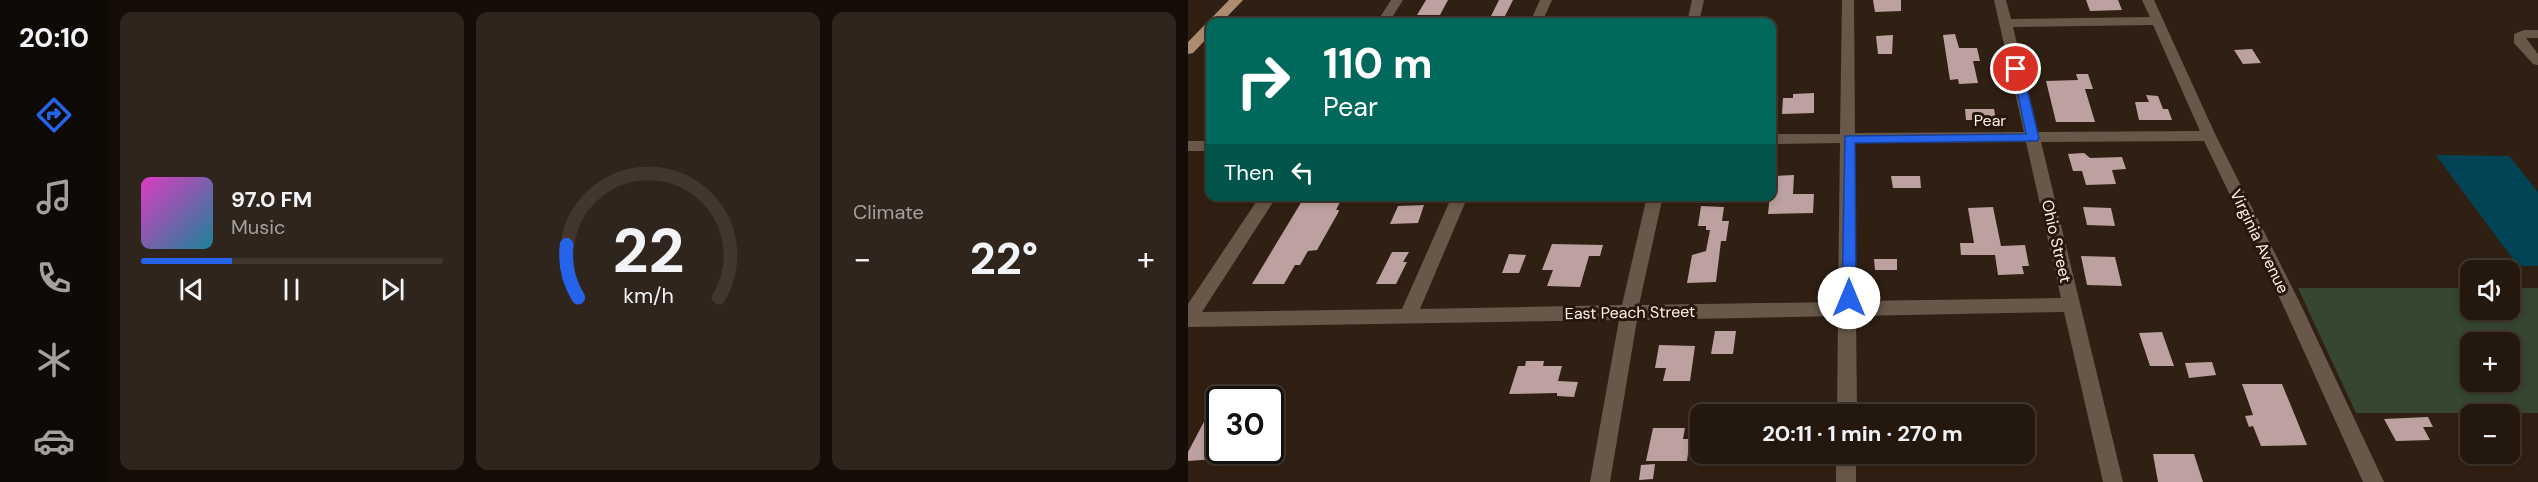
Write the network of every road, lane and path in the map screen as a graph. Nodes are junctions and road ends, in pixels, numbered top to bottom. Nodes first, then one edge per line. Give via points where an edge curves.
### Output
1 (1236, 0) edge
2 (1397, 0) edge
3 (1546, 0) edge
4 (1698, 0) edge
5 (1848, 0) edge
6 (2000, 0) edge
7 (2148, 0) edge
8 (1219, 18) edge
9 (1386, 18) edge
10 (1538, 18) edge
11 (1694, 18) edge
12 (2158, 21) junction
13 (2005, 22) junction
14 (1206, 31) edge
15 (2538, 34) edge
16 (1188, 51) edge
17 (2538, 61) edge
18 (2209, 136) junction
19 (2032, 138) junction
20 (1776, 139) edge
21 (1849, 139) junction
22 (1188, 146) edge
23 (1206, 146) edge
24 (1266, 201) edge
25 (1458, 201) edge
26 (1654, 201) edge
27 (2072, 305) junction
28 (1849, 310) junction
29 (1629, 312) junction
30 (1408, 316) junction
31 (1188, 319) edge
32 (1847, 404) edge
33 (1846, 464) edge
34 (1600, 482) edge
35 (1846, 482) edge
36 (2113, 482) edge
37 (2374, 482) edge

1 - 8 main road
2 - 9 street
3 - 10 street
4 - 11 street
5 - 21 street
6 - 13 street, Ohio Street
7 - 12 street, Virginia Avenue
12 - 13 street
12 - 18 street, Virginia Avenue
13 - 19 street, Ohio Street
14 - 16 main road
15 - 17 street via 2519,38
18 - 19 street, Pear
18 - 37 street, Virginia Avenue
19 - 21 street, Pear
19 - 27 street, Ohio Street
20 - 21 street, Pear
21 - 28 street
22 - 23 street
24 - 31 street
25 - 30 street
26 - 29 street
27 - 28 street, East Peach Street
27 - 36 street, Ohio Street
28 - 29 street, East Peach Street
28 - 32 street
29 - 30 street, East Peach Street
29 - 34 street
30 - 31 street, East Peach Street
33 - 35 street

